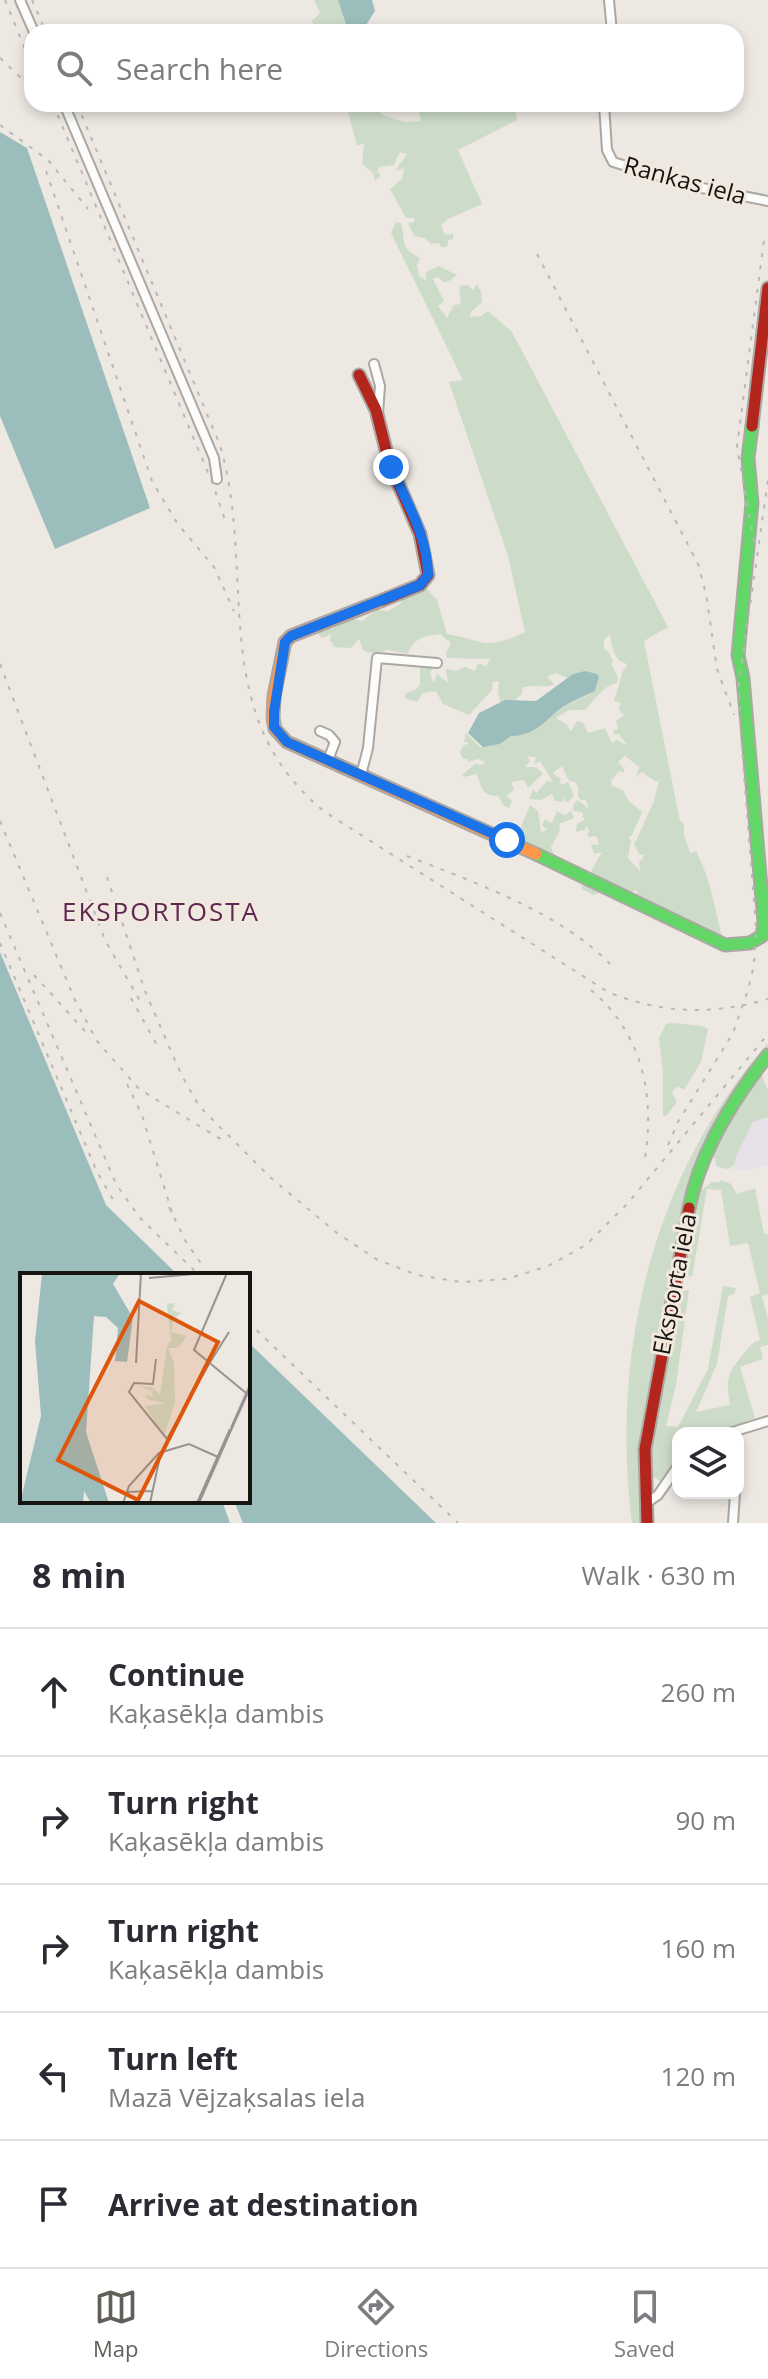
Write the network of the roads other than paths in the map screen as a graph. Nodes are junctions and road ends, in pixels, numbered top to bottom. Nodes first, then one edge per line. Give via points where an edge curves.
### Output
1 (20, 0) edge
2 (609, 0) edge
3 (30, 24) edge
4 (611, 24) edge
5 (67, 112) edge
6 (605, 112) edge
7 (768, 201) edge
8 (768, 288) edge
9 (374, 364) dead end
10 (359, 375) dead end
11 (378, 414) junction
12 (217, 479) dead end
13 (437, 663) dead end
14 (320, 731) dead end
15 (328, 760) junction
16 (361, 775) junction
17 (767, 927) edge
18 (766, 1062) edge
19 (768, 1421) edge
20 (744, 1428) edge
21 (672, 1475) edge
22 (735, 1499) edge
23 (645, 1504) junction
24 (647, 1523) edge
25 (733, 1523) edge

1 - 3 street
2 - 4 street
5 - 12 street via 214,458
6 - 7 street, Rankas iela via 613,162
8 - 17 street via 748,458 752,503 738,655
9 - 11 street via 380,386
10 - 11 street
11 - 15 street via 381,439 422,539 428,575 420,585 285,642 274,727 287,742
13 - 16 street via 377,658
14 - 15 street via 335,742
15 - 16 street
16 - 17 street via 725,945 756,942
18 - 23 street, Eksporta iela via 729,1111 691,1199 645,1449
19 - 20 street
21 - 23 street
22 - 25 street
23 - 24 street, Eksporta iela

